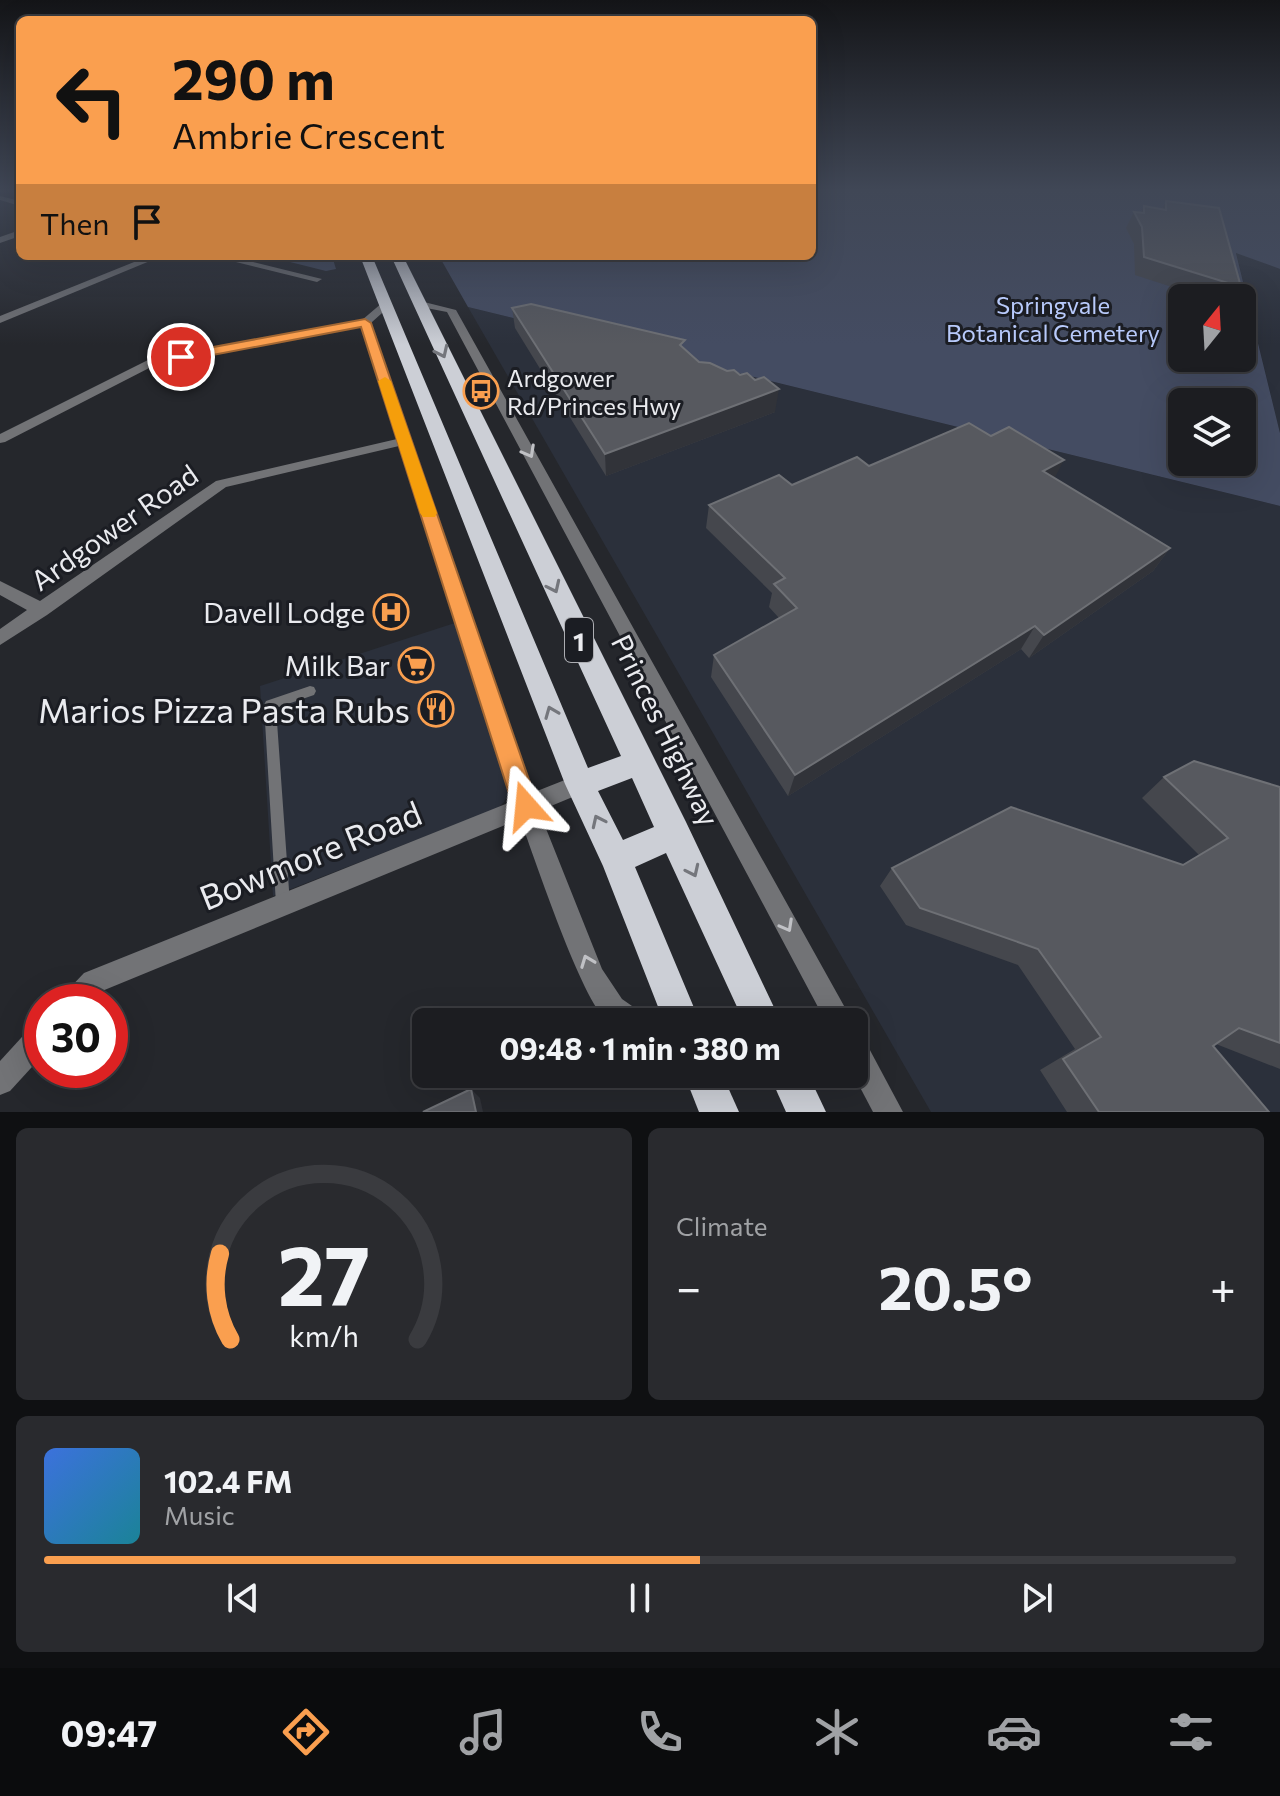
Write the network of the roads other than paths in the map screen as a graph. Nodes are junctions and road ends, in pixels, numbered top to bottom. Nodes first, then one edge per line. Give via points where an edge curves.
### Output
1 (147, 260) edge
2 (234, 260) edge
3 (368, 260) edge
4 (399, 260) edge
5 (317, 279) dead end
6 (420, 304) junction
7 (386, 305) junction
8 (0, 320) edge
9 (365, 323) junction
10 (0, 439) edge
11 (405, 441) junction
12 (0, 587) edge
13 (41, 610) junction
14 (0, 638) edge
15 (310, 691) dead end
16 (637, 763) junction
17 (580, 784) junction
18 (526, 806) junction
19 (675, 833) junction
20 (616, 859) junction
21 (283, 904) junction
22 (91, 984) edge
23 (613, 1008) edge
24 (676, 1008) edge
25 (756, 1008) edge
26 (832, 1008) edge
27 (24, 1055) edge
28 (868, 1074) edge
29 (0, 1081) edge
30 (703, 1088) edge
31 (795, 1088) edge
32 (719, 1112) edge
33 (806, 1112) edge
34 (889, 1112) edge

1 - 8 street
2 - 5 street
3 - 7 highway, 1
4 - 6 highway, Princes Highway / 1
6 -> 16 highway, Princes Highway / 1
6 -> 26 street via 451,310
7 - 9 street
17 -> 7 highway, 1
9 - 10 street via 152,362
9 - 11 street
11 - 13 street, Ardgower Road via 221,484
11 - 18 street
12 - 13 street
13 - 14 street, Ardgower Road
15 - 21 lane via 270,705
16 - 17 highway
16 - 19 highway, Princes Highway / 1
17 - 18 street, Bowmore Road
20 -> 17 highway, 1
18 - 21 street, Bowmore Road
23 -> 18 street via 593,978
19 - 20 highway
19 -> 25 highway, Princes Highway / 1
20 - 24 highway, 1
21 - 22 street, Bowmore Road
27 - 29 street
28 - 34 street
30 - 32 highway
31 - 33 highway

